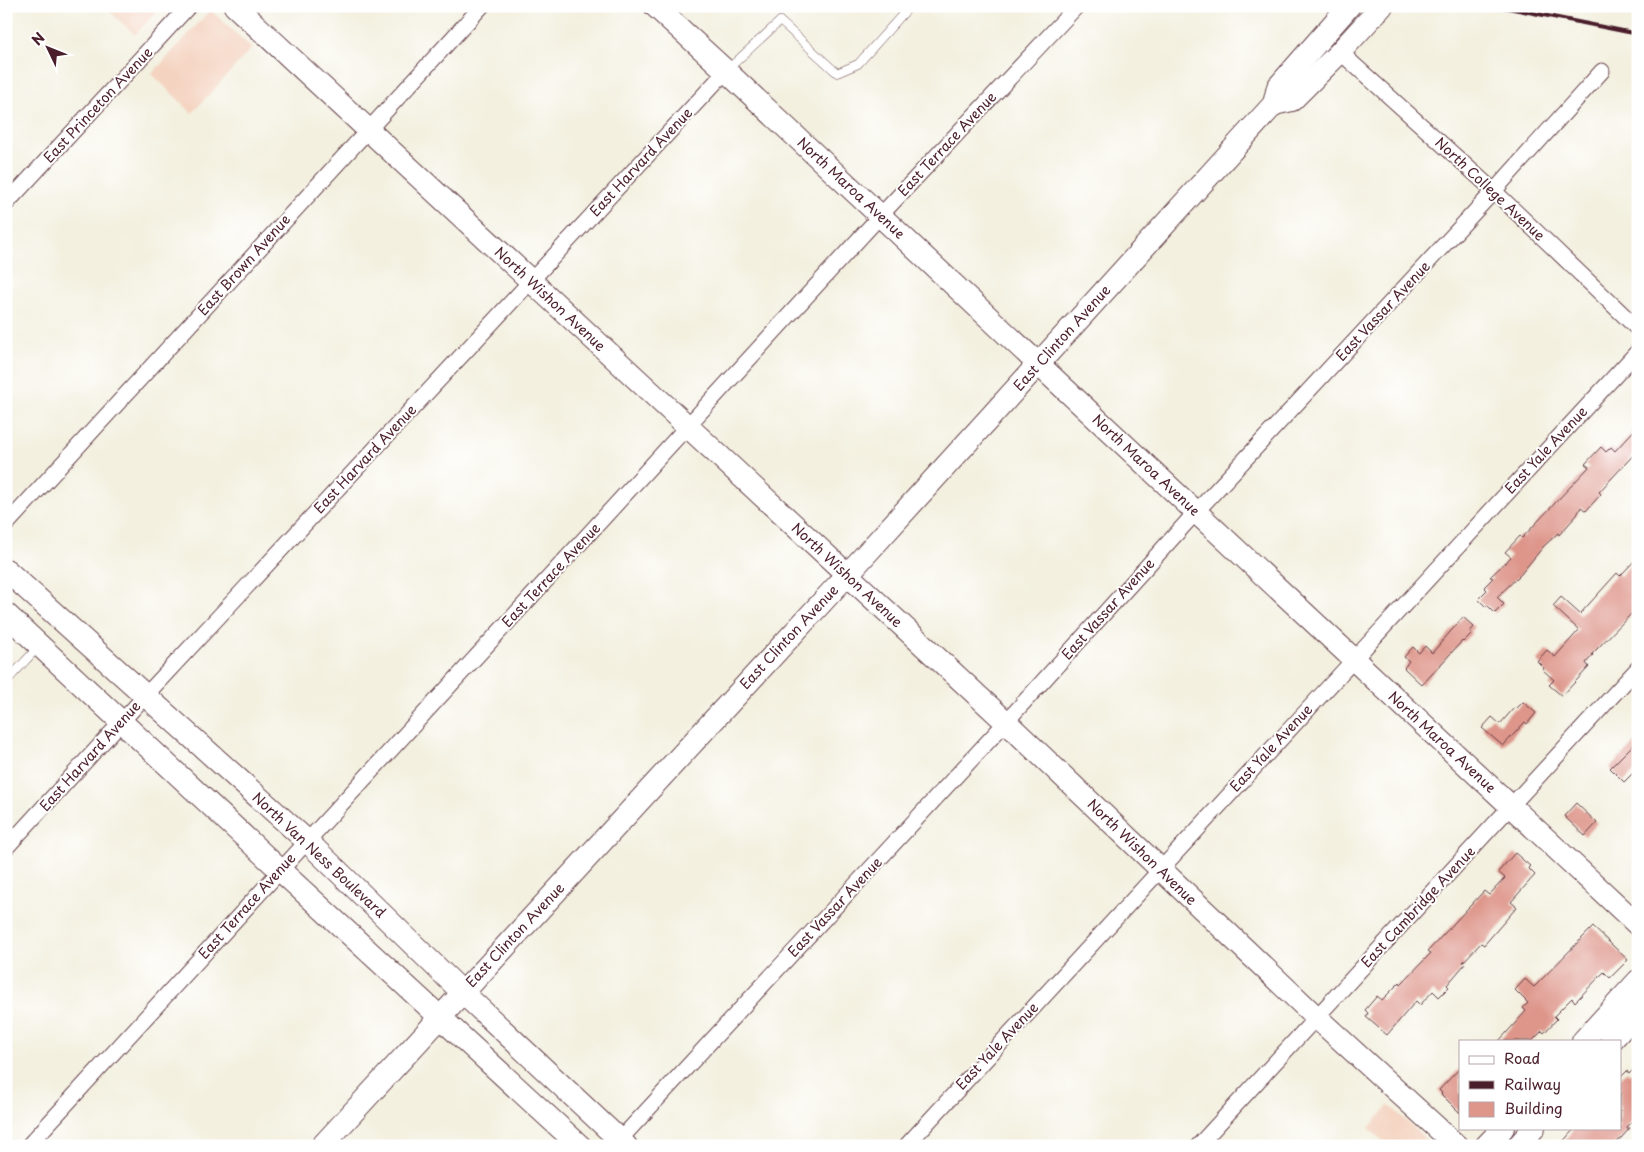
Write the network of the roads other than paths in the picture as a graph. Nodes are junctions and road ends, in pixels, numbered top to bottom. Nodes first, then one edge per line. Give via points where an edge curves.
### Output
1 (189, 6) edge
2 (235, 6) edge
3 (482, 6) edge
4 (655, 6) edge
5 (910, 6) edge
6 (1077, 6) edge
7 (1349, 6) edge
8 (1361, 6) edge
9 (1382, 6) edge
10 (1340, 52) junction
11 (726, 71) junction
12 (1602, 71) dead end
13 (1274, 104) junction
14 (368, 129) junction
15 (1494, 191) junction
16 (6, 204) edge
17 (880, 216) junction
18 (530, 281) junction
19 (1638, 329) edge
20 (1638, 351) edge
21 (1039, 364) junction
22 (687, 426) junction
23 (1196, 512) junction
24 (6, 525) edge
25 (6, 570) edge
26 (847, 575) junction
27 (6, 614) edge
28 (40, 644) junction
29 (1353, 659) junction
30 (1638, 668) edge
31 (6, 682) edge
32 (145, 696) junction
33 (122, 721) junction
34 (1006, 722) junction
35 (1510, 807) junction
36 (307, 841) junction
37 (6, 848) edge
38 (1160, 869) junction
39 (280, 870) junction
40 (1638, 925) edge
41 (1638, 981) edge
42 (462, 992) junction
43 (1638, 1010) edge
44 (440, 1016) junction
45 (1316, 1017) junction
46 (1584, 1040) edge
47 (1612, 1040) edge
48 (1500, 1130) edge
49 (1532, 1130) edge
50 (620, 1144) edge
51 (28, 1146) edge
52 (322, 1146) edge
53 (580, 1146) edge
54 (906, 1146) edge
55 (1198, 1146) edge
56 (1457, 1146) edge
57 (1486, 1146) edge
58 (1518, 1146) edge

1 - 16 street, East Princeton Avenue
2 - 14 main road, North Wishon Avenue
3 - 14 street, East Brown Avenue
4 - 11 main road, North Maroa Avenue
5 - 11 lane via 858,64 837,73 780,21
6 - 17 street, East Terrace Avenue
7 - 13 main road, East Clinton Avenue via 1278,86
8 - 10 main road via 1342,30 1337,44
9 - 10 main road, East Clinton Avenue
10 - 13 main road, East Clinton Avenue via 1292,100
10 - 15 street, North College Avenue
11 - 17 main road, North Maroa Avenue
11 - 18 street, East Harvard Avenue
12 - 15 street, East Vassar Avenue
13 - 21 main road, East Clinton Avenue
14 - 18 main road, North Wishon Avenue
14 - 24 street, East Brown Avenue
15 - 19 street, North College Avenue
15 - 23 street, East Vassar Avenue
17 - 21 main road, North Maroa Avenue
17 - 22 street, East Terrace Avenue
18 - 22 main road, North Wishon Avenue
18 - 32 street, East Harvard Avenue
20 - 29 street, East Yale Avenue
21 - 23 main road, North Maroa Avenue
21 - 26 main road, East Clinton Avenue
22 - 26 main road, North Wishon Avenue
22 - 36 street, East Terrace Avenue
23 - 29 main road, North Maroa Avenue
23 - 34 street, East Vassar Avenue
25 - 32 main road, North Van Ness Boulevard
26 - 34 main road, North Wishon Avenue
26 - 42 main road, East Clinton Avenue
27 - 28 main road
28 - 31 lane
28 - 33 main road
29 - 35 main road, North Maroa Avenue
29 - 38 street, East Yale Avenue
30 - 35 street, East Cambridge Avenue
32 - 33 street, East Harvard Avenue
32 - 36 main road, North Van Ness Boulevard
33 - 37 street, East Harvard Avenue
33 - 39 main road
34 - 38 main road, North Wishon Avenue
34 - 50 street, East Vassar Avenue
35 - 40 main road, North Maroa Avenue
35 - 45 street, East Cambridge Avenue
36 - 39 street, East Terrace Avenue
36 - 42 main road, North Van Ness Boulevard
38 - 45 main road, North Wishon Avenue
38 - 54 street, East Yale Avenue
39 - 44 main road
39 - 51 street, East Terrace Avenue
41 - 46 main road
42 - 44 main road, East Clinton Avenue
42 - 50 main road, North Van Ness Boulevard
43 - 47 main road
44 - 52 main road, East Clinton Avenue
44 - 53 main road
45 - 55 street, East Cambridge Avenue
45 - 56 main road, North Wishon Avenue
48 - 57 main road
49 - 58 main road

